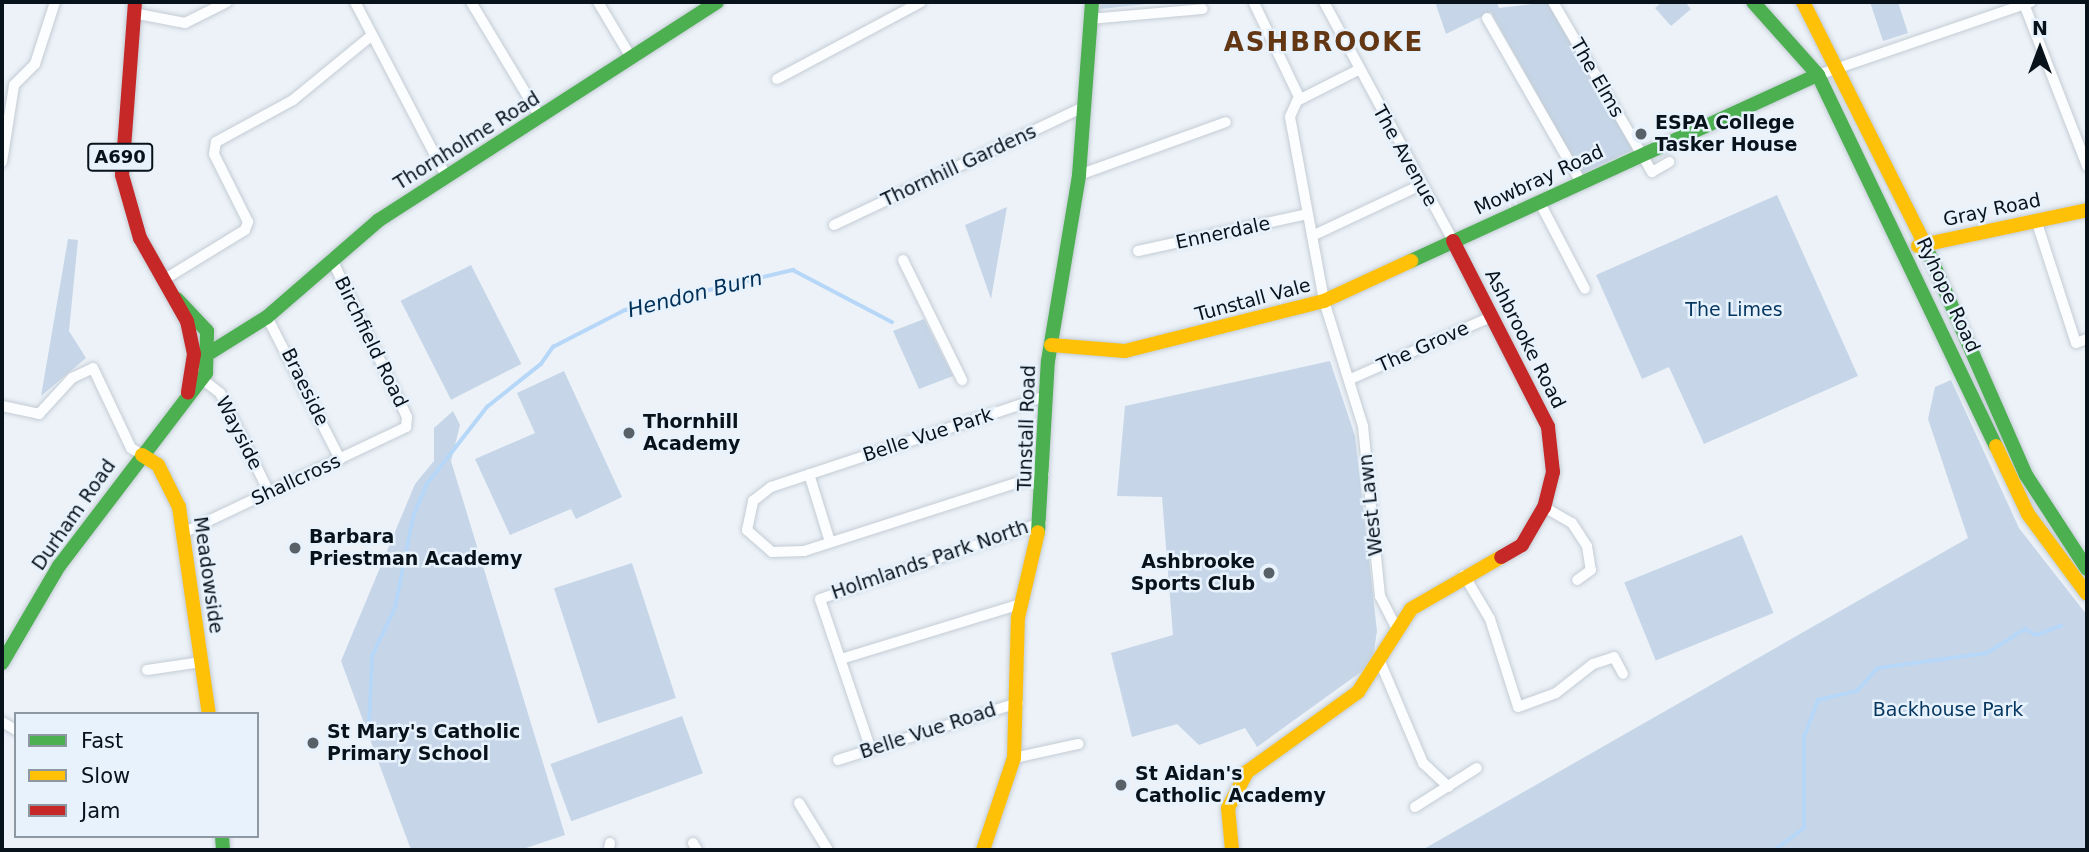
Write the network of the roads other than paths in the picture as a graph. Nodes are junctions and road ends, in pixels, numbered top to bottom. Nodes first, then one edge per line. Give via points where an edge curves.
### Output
1 (55, 2) edge
2 (227, 2) edge
3 (355, 2) edge
4 (471, 2) edge
5 (598, 2) edge
6 (717, 2) edge
7 (921, 2) edge
8 (1092, 2) edge
9 (1324, 2) edge
10 (1553, 2) edge
11 (1753, 2) edge
12 (1254, 3) edge
13 (1807, 3) edge
14 (2028, 3) edge
15 (134, 7) edge
16 (1203, 9) dead end
17 (1487, 18) dead end
18 (1089, 19) junction
19 (372, 35) junction
20 (1801, 51) junction
21 (632, 59) junction
22 (1358, 70) junction
23 (1833, 70) junction
24 (1818, 75) junction
25 (777, 79) dead end
26 (1791, 88) junction
27 (1300, 99) junction
28 (1084, 107) junction
29 (540, 117) junction
30 (1226, 122) dead end
31 (1642, 154) junction
32 (2, 162) edge
33 (1669, 162) dead end
34 (2087, 166) edge
35 (1079, 175) junction
36 (446, 176) junction
37 (1581, 182) junction
38 (1421, 185) junction
39 (1539, 201) junction
40 (2086, 212) edge
41 (1307, 214) junction
42 (2036, 220) junction
43 (834, 225) dead end
44 (1312, 236) junction
45 (1453, 242) junction
46 (1925, 245) junction
47 (1906, 249) junction
48 (1138, 251) dead end
49 (331, 258) junction
50 (903, 260) dead end
51 (165, 279) junction
52 (1585, 289) dead end
53 (177, 299) junction
54 (1324, 302) junction
55 (1493, 316) junction
56 (267, 317) junction
57 (2087, 339) edge
58 (1051, 345) junction
59 (211, 346) junction
60 (194, 362) junction
61 (1353, 378) junction
62 (202, 379) junction
63 (962, 380) dead end
64 (188, 395) junction
65 (1046, 396) junction
66 (2, 406) edge
67 (406, 427) joint
68 (142, 454) junction
69 (340, 459) junction
70 (809, 474) junction
71 (1044, 474) junction
72 (269, 492) junction
73 (1544, 507) junction
74 (1041, 523) junction
75 (185, 532) junction
76 (830, 542) junction
77 (2087, 569) edge
78 (1464, 575) junction
79 (1577, 580) dead end
80 (2087, 594) edge
81 (1021, 604) junction
82 (1396, 628) junction
83 (841, 659) junction
84 (201, 662) junction
85 (2, 663) edge
86 (1381, 664) junction
87 (147, 670) dead end
88 (1623, 674) dead end
89 (1018, 703) junction
90 (209, 712) edge
91 (1079, 744) dead end
92 (871, 750) junction
93 (1014, 758) junction
94 (838, 760) dead end
95 (1478, 768) dead end
96 (1448, 787) junction
97 (799, 803) dead end
98 (1415, 807) dead end
99 (828, 850) edge
100 (983, 850) edge
101 (1233, 850) edge

1 - 32 street via 35,64 14,85
2 - 15 street via 185,23
3 - 19 street
4 - 29 street
5 - 21 street
6 - 21 main road, Thornholme Road
7 - 25 street
8 - 18 main road, Tunstall Road
9 - 22 street, The Avenue
10 - 31 street, The Elms
11 - 20 main road, Ryhope Road
12 - 27 street
13 - 23 main road, Ryhope Road
14 - 23 street
14 - 34 street
15 - 51 main road, Durham Road / A690 via 122,175 134,222
16 - 18 street
17 - 37 street
18 - 28 main road, Tunstall Road
19 - 36 street
19 - 51 street via 293,100 216,142 214,154 248,222 245,230
20 - 24 main road, Ryhope Road
20 - 26 main road
21 - 29 main road, Thornholme Road
22 - 27 street
22 - 38 street, The Avenue
23 - 24 street
23 - 46 main road, Ryhope Road
24 - 26 main road, Mowbray Road
24 - 47 main road, Ryhope Road
26 - 31 main road, Mowbray Road
27 - 41 street, West Lawn via 1290,117
28 - 35 main road, Tunstall Road
28 - 43 street, Thornhill Gardens
29 - 36 main road, Thornholme Road
30 - 35 street
31 - 33 street via 1652,172
31 - 37 main road, Mowbray Road
35 - 58 main road, Tunstall Road
36 - 49 main road, Thornholme Road
37 - 39 main road, Mowbray Road
38 - 44 street
38 - 45 street, The Avenue
39 - 45 main road, Mowbray Road
39 - 52 street
40 - 42 main road, Gray Road
41 - 44 street, West Lawn
41 - 48 street, Ennerdale
42 - 46 main road, Gray Road
42 - 57 street via 2076,343
44 - 54 street, West Lawn
45 - 54 main road, Tunstall Vale
45 - 55 main road, Ashbrooke Road
46 - 47 main road, Gray Road
46 - 77 main road, Ryhope Road via 2026,475
47 - 80 main road, Ryhope Road via 2028,514
49 - 56 main road, Thornholme Road
49 - 67 street, Birchfield Road via 407,417
50 - 63 street
51 - 53 main road, Durham Road / A690
53 - 59 main road, Durham Road / A690
53 - 60 main road, Durham Road / A690
54 - 58 main road, Tunstall Vale via 1125,351
54 - 61 street, West Lawn
55 - 61 street, The Grove
55 - 73 main road, Ashbrooke Road via 1548,427 1553,472
56 - 59 main road, Thornholme Road via 250,330
56 - 69 street, Braeside
58 - 65 main road, Tunstall Road
59 - 60 main road
59 - 62 main road, Durham Road / A690
60 - 64 main road, Durham Road / A690
61 - 82 street, West Lawn via 1380,596
62 - 64 main road, Durham Road / A690
62 - 72 street, Wayside via 220,393
64 - 68 main road, Durham Road / A690
65 - 70 street, Belle Vue Park
65 - 71 main road, Tunstall Road
66 - 68 street via 39,414 72,378 93,368 131,448
67 - 69 street, Shallcross
68 - 75 main road, Meadowside via 163,473
68 - 85 main road, Durham Road / A690 via 59,566
69 - 72 street, Shallcross
70 - 76 street
70 - 76 street, Belle Vue Park via 753,501 747,530 756,543 784,554
71 - 74 main road, Tunstall Road
71 - 76 street
72 - 75 street, Shallcross
73 - 78 main road, Ashbrooke Road via 1527,541
73 - 79 street via 1572,523 1587,546 1591,570
74 - 81 main road, Tunstall Road
74 - 83 street, Holmlands Park North via 820,599
75 - 84 main road, Meadowside
78 - 82 main road, Ashbrooke Road via 1418,603
78 - 88 street via 1490,619 1518,707 1556,693 1593,664 1614,657
81 - 83 street
81 - 89 main road, Tunstall Road
82 - 86 main road, Ashbrooke Road
83 - 92 street
84 - 87 street
84 - 90 main road, Meadowside
86 - 96 street via 1423,763
86 - 101 main road, Ashbrooke Road via 1358,692 1240,780 1227,818
89 - 92 street, Belle Vue Road
89 - 93 main road, Tunstall Road
91 - 93 street
92 - 94 street, Belle Vue Road
93 - 100 main road, Tunstall Road
95 - 96 street
96 - 98 street
97 - 99 street

